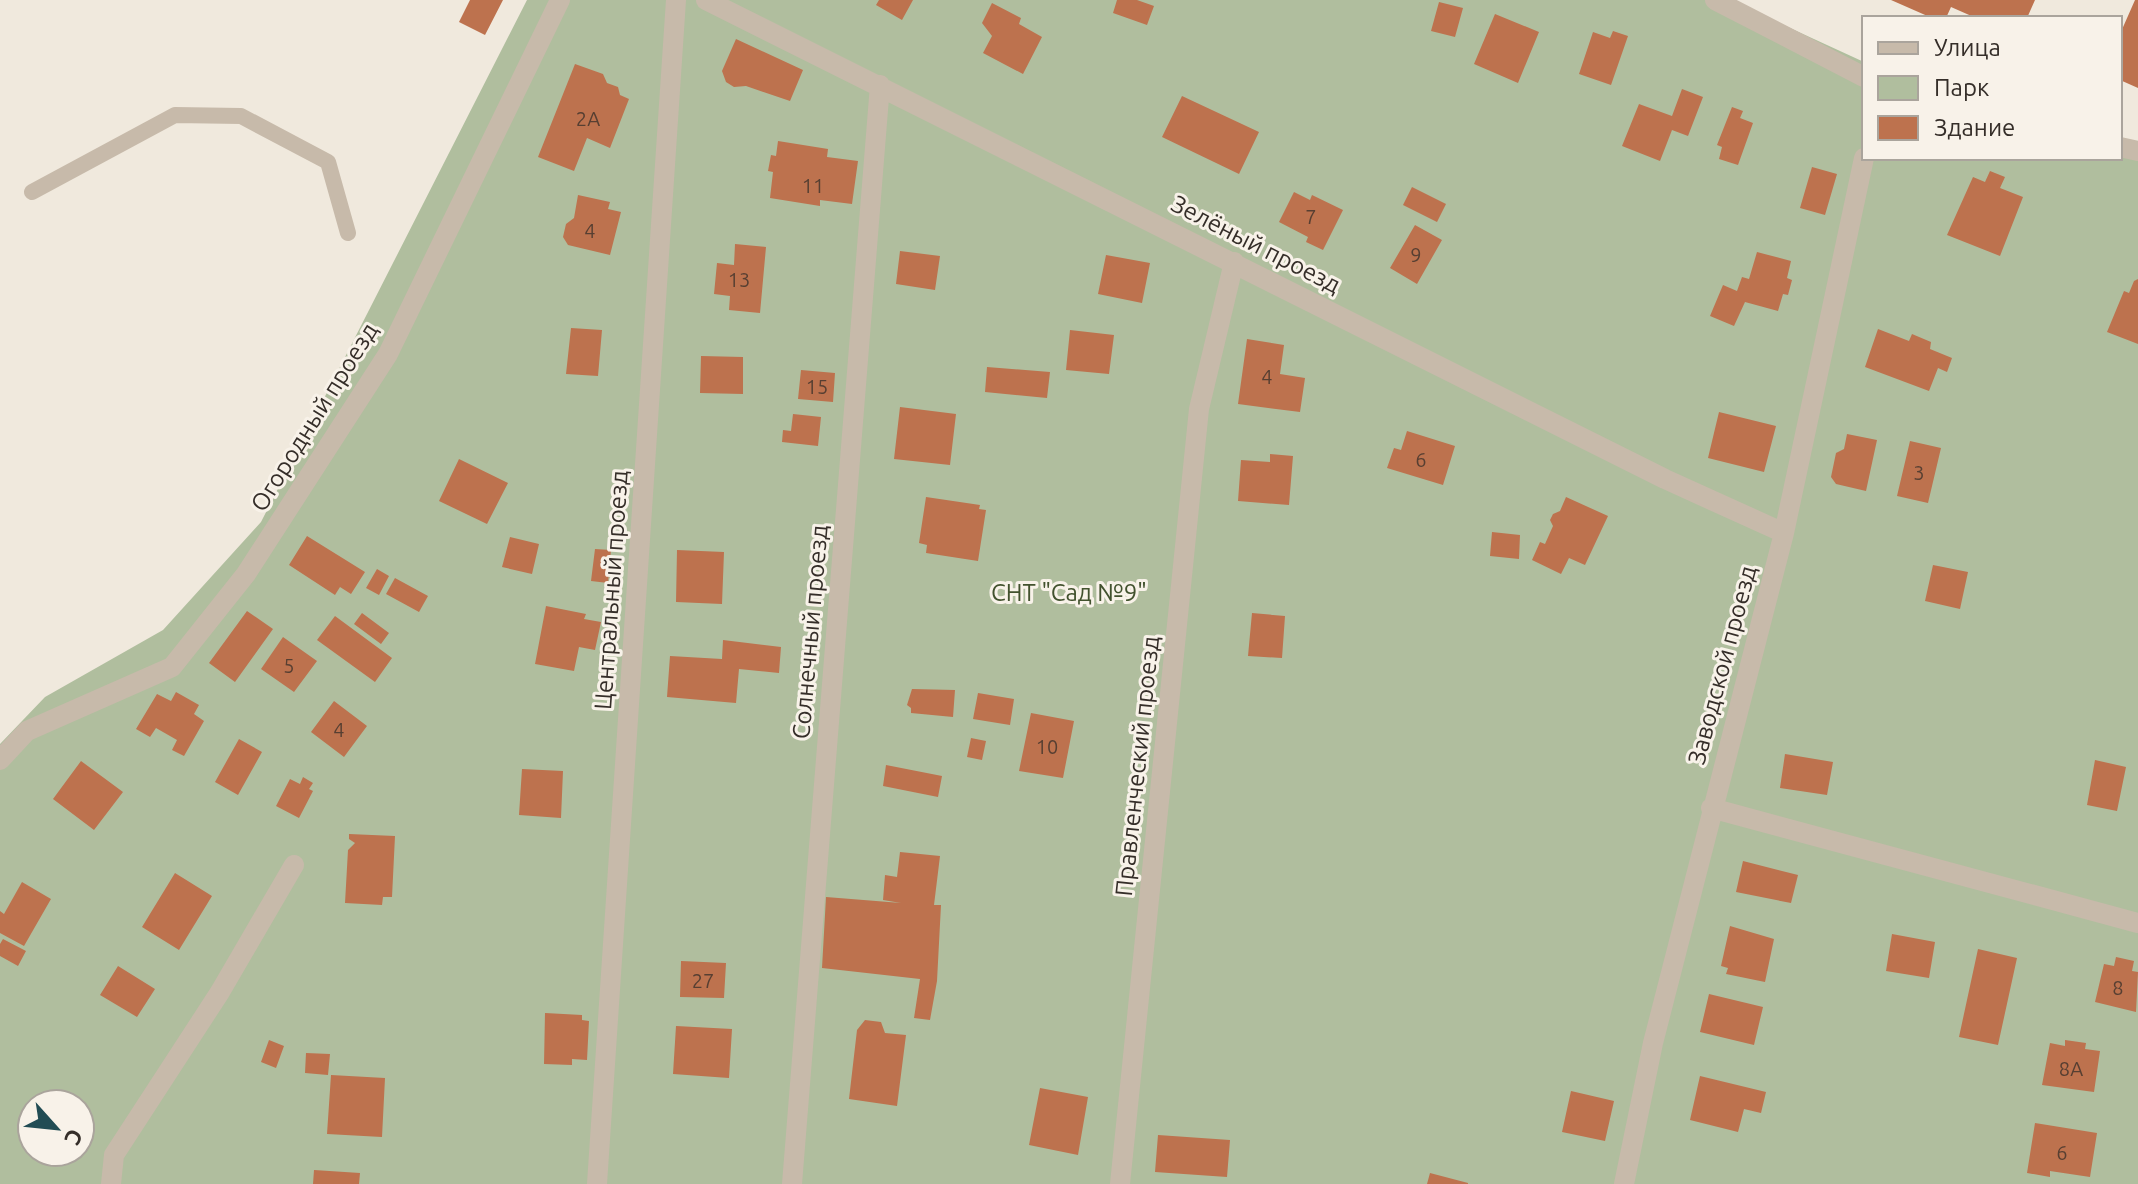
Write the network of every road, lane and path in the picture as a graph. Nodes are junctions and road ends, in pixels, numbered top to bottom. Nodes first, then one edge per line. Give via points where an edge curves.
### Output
1 (560, 0) edge
2 (676, 0) edge
3 (706, 0) edge
4 (1715, 0) edge
5 (1862, 76) edge
6 (880, 85) junction
7 (1864, 160) edge
8 (32, 192) dead end
9 (348, 233) dead end
10 (1234, 262) junction
11 (1784, 533) junction
12 (0, 760) edge
13 (1711, 808) junction
14 (294, 865) dead end
15 (2138, 923) edge
16 (111, 1184) edge
17 (597, 1184) edge
18 (792, 1184) edge
19 (1120, 1184) edge
20 (1624, 1184) edge

1 - 12 street, Огородный проезд via 388,354 246,574 172,667 27,731
2 - 17 street, Центральный проезд
3 - 6 street, Зелёный проезд
4 - 5 street
6 - 10 street, Зелёный проезд
6 - 18 street, Солнечный проезд
7 - 11 street, Заводской проезд
8 - 9 lane via 175,115 241,116 328,162
10 - 11 street, Зелёный проезд via 1665,479
10 - 19 street, Правленческий проезд via 1199,409
11 - 13 street, Заводской проезд
13 - 15 street
13 - 20 street, Заводской проезд
14 - 16 street via 220,992 114,1155

